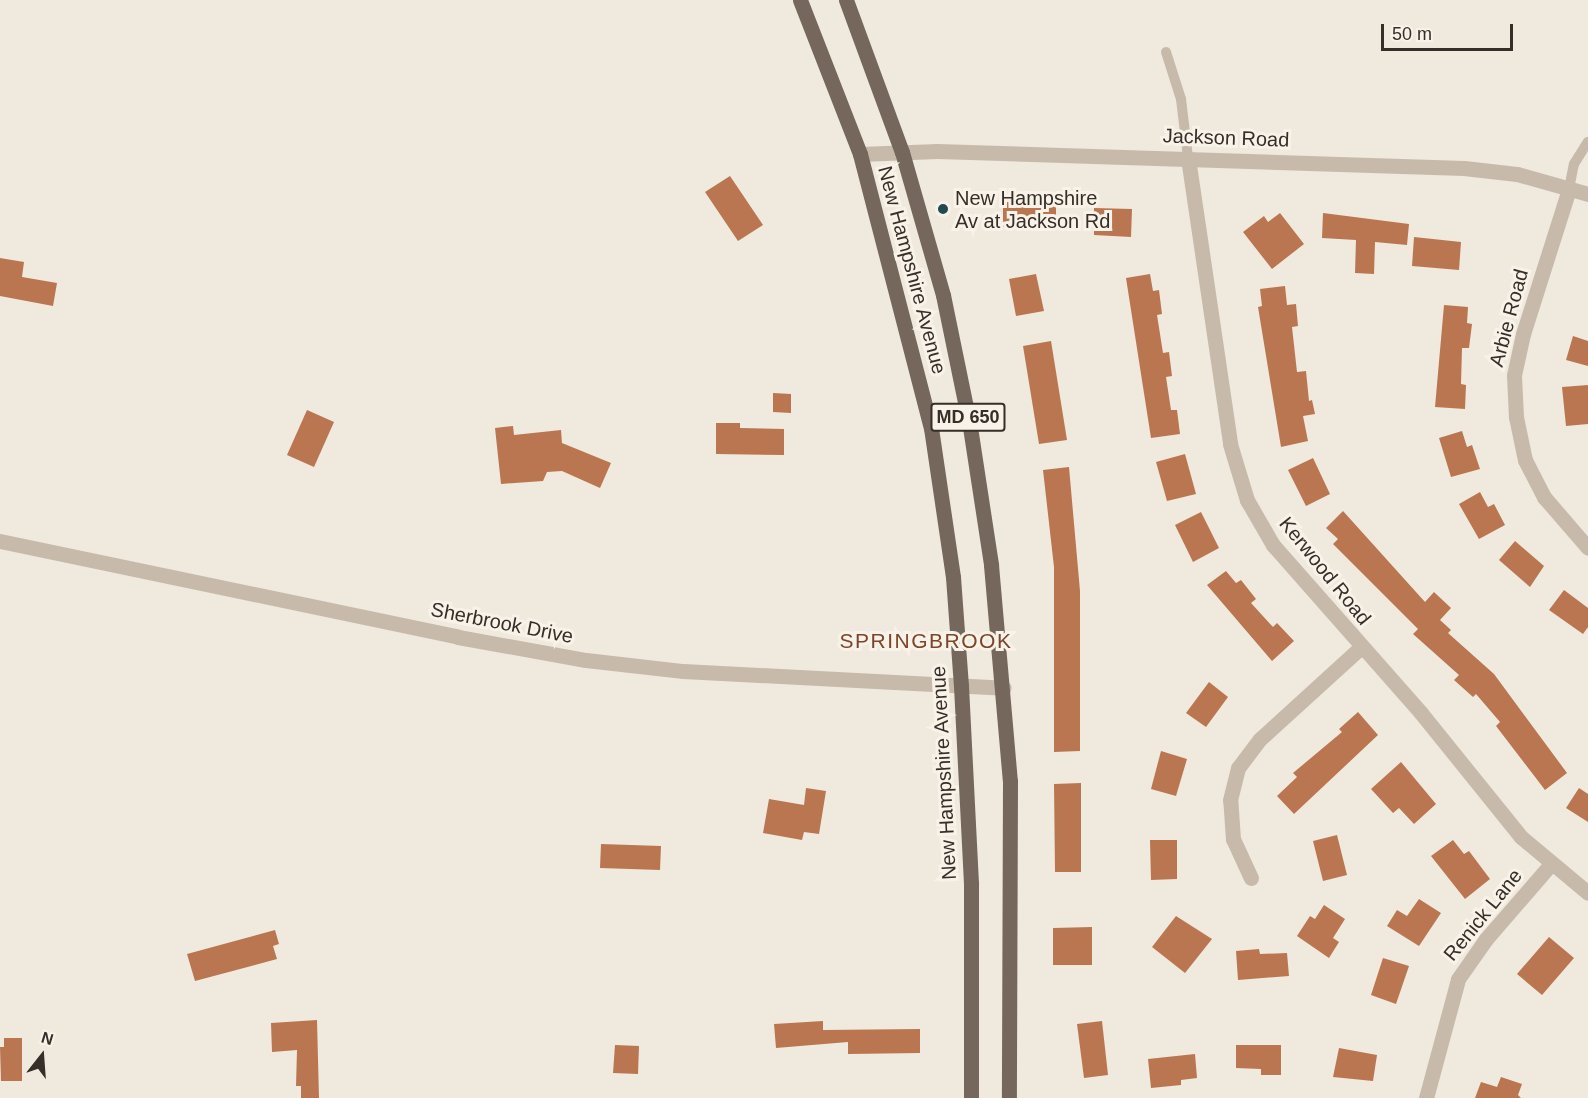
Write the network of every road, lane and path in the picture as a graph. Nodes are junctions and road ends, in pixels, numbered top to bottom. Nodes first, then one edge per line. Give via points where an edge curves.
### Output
1 (800, 0) edge
2 (846, 0) edge
3 (1166, 52) dead end
4 (1588, 142) edge
5 (902, 152) junction
6 (860, 154) junction
7 (1188, 158) junction
8 (1569, 189) junction
9 (1588, 194) edge
10 (0, 541) edge
11 (1588, 548) edge
12 (1360, 648) junction
13 (961, 686) junction
14 (1004, 688) junction
15 (1550, 865) junction
16 (1251, 878) dead end
17 (1588, 892) edge
18 (971, 1098) edge
19 (1009, 1098) edge
20 (1426, 1098) edge

1 - 6 main road, New Hampshire Avenue / MD 650
2 - 5 main road, New Hampshire Avenue / MD 650
3 - 7 lane via 1181,99
4 - 8 lane via 1574,164
5 - 6 street, Jackson Road
5 - 7 street, Jackson Road
5 - 14 main road, New Hampshire Avenue / MD 650 via 943,295 970,427
6 - 13 main road, New Hampshire Avenue / MD 650 via 931,428 953,577
7 - 8 street, Jackson Road via 1464,168 1517,174
7 - 12 street, Kerwood Road via 1230,444 1247,500 1273,545
8 - 9 street, Jackson Road
8 - 11 street, Arbie Road via 1523,334 1514,375 1515,406 1526,460 1544,497
10 - 13 street, Sherbrook Drive via 586,660 682,670
12 - 15 street, Kerwood Road via 1421,713 1521,837
12 - 16 street via 1260,739 1238,768 1230,800 1233,839
13 - 14 street, Sherbrook Drive
13 - 18 main road, New Hampshire Avenue / MD 650 via 971,884
14 - 19 main road, New Hampshire Avenue / MD 650 via 1012,891
15 - 17 street, Kerwood Road
15 - 20 street, Renick Lane via 1486,939 1458,979

